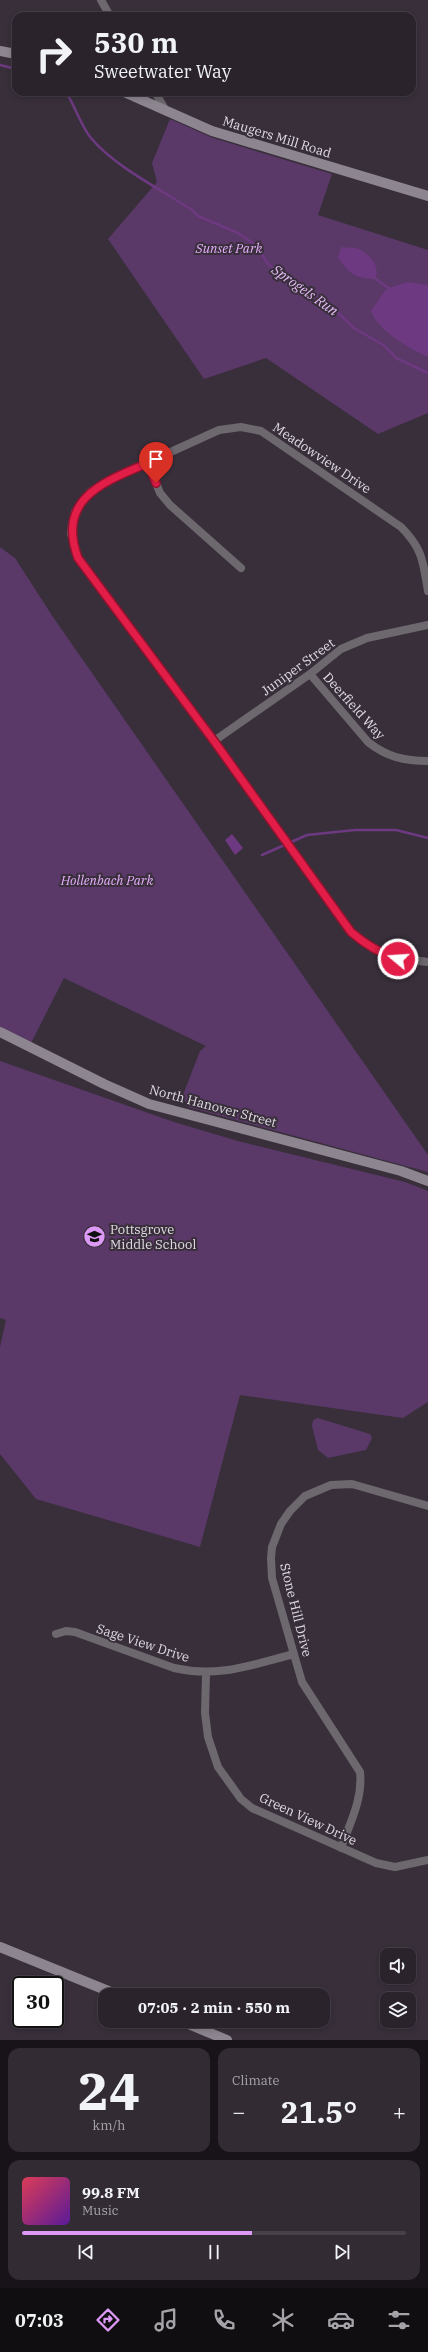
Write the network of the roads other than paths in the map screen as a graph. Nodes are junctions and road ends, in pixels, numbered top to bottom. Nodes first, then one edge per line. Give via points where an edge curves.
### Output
1 (101, 0) edge
2 (108, 12) edge
3 (0, 51) edge
4 (12, 53) edge
5 (133, 96) edge
6 (157, 96) edge
7 (166, 111) junction
8 (428, 196) edge
9 (148, 463) junction
10 (241, 568) dead end
11 (428, 591) edge
12 (428, 625) edge
13 (310, 674) junction
14 (214, 741) junction
15 (428, 760) edge
16 (428, 962) edge
17 (0, 1032) edge
18 (428, 1181) edge
19 (428, 1506) edge
20 (56, 1634) dead end
21 (294, 1654) junction
22 (206, 1672) junction
23 (341, 1848) junction
24 (428, 1860) edge
25 (0, 1947) edge
26 (101, 1988) edge
27 (198, 2028) edge
28 (227, 2040) edge

1 - 2 street
3 - 4 street
5 - 7 street, Maugers Mill Road
6 - 7 street
7 - 8 street, Maugers Mill Road via 219,134
9 - 10 street via 160,493 170,505
9 - 11 street, Meadowview Drive via 219,430 241,427 261,431 401,527 412,538 421,553
9 - 14 street, Meadowview Drive via 107,481 90,492 75,512 71,534 73,546 78,558
12 - 13 street, Juniper Street via 366,638 341,649
13 - 14 street, Juniper Street
13 - 15 street, Deerfield Way via 378,751 407,761
14 - 16 street, Meadowview Drive via 351,932 367,946 382,954 398,959
17 - 18 street, North Hanover Street via 150,1104 401,1171
19 - 21 street, Stone Hill Drive via 352,1484 342,1484 317,1490 305,1496 290,1511 276,1534 270,1558 272,1578
20 - 22 street, Sage View Drive via 75,1632 174,1668
21 - 22 street, Sage View Drive via 223,1672
21 - 23 street, Stone Hill Drive via 302,1682 310,1697 360,1772 359,1800
22 - 23 street, Green View Drive via 205,1714 208,1737 218,1767 228,1783 252,1808
23 - 24 street, Green View Drive via 387,1866 406,1866
25 - 26 street
27 - 28 street

